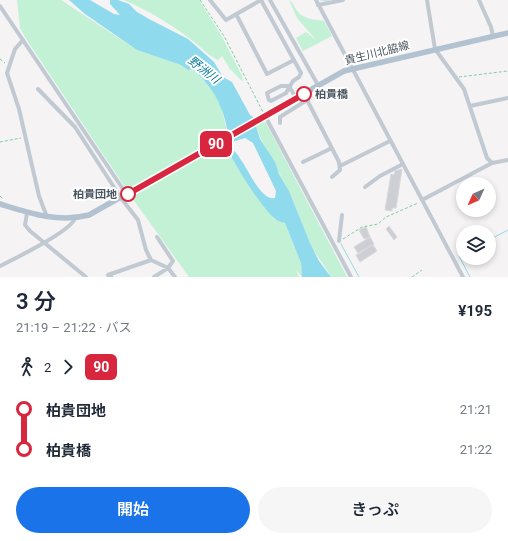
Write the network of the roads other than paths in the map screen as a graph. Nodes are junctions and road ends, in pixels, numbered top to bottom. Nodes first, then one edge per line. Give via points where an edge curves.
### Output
1 (219, 0) edge
2 (261, 0) edge
3 (270, 0) edge
4 (316, 0) edge
5 (343, 0) edge
6 (427, 0) edge
7 (479, 0) edge
8 (211, 2) edge
9 (318, 5) junction
10 (0, 6) edge
11 (236, 14) junction
12 (508, 33) edge
13 (493, 36) junction
14 (23, 40) junction
15 (435, 49) junction
16 (294, 60) junction
17 (352, 68) junction
18 (318, 85) junction
19 (289, 86) junction
20 (38, 89) dead end
21 (305, 97) junction
22 (296, 98) junction
23 (508, 98) edge
24 (470, 106) junction
25 (263, 117) junction
26 (280, 124) dead end
27 (390, 140) junction
28 (332, 148) junction
29 (508, 160) edge
30 (303, 162) dead end
31 (492, 163) junction
32 (403, 164) junction
33 (340, 166) junction
34 (332, 177) dead end
35 (365, 187) dead end
36 (127, 195) junction
37 (121, 198) junction
38 (422, 200) junction
39 (0, 204) edge
40 (27, 213) junction
41 (342, 215) dead end
42 (47, 217) junction
43 (75, 218) junction
44 (157, 237) dead end
45 (339, 241) road end
46 (44, 242) junction
47 (151, 260) junction
48 (0, 266) edge
49 (168, 268) junction
50 (86, 277) edge
51 (111, 277) edge
52 (154, 277) edge
53 (175, 277) edge
54 (351, 277) edge
55 (463, 277) edge

1 - 8 street
2 - 11 street
2 - 16 street
3 - 18 street
4 - 9 street
5 - 9 street
6 - 15 street
7 - 13 street
8 - 11 street via 226,20
9 - 17 street
10 - 14 street
11 - 16 street via 267,74
12 - 13 main road, 貴生川北脇線
13 - 15 main road, 貴生川北脇線
14 - 36 street
14 - 42 street via 15,48 7,73 19,109 39,196
15 - 17 main road, 貴生川北脇線
15 - 24 street via 464,89
16 - 19 street via 301,75
17 - 18 main road, 貴生川北脇線
17 - 27 street
18 - 21 main road, 貴生川北脇線
19 - 19 street via 281,86 267,92 269,100 286,93
19 - 22 street
20 - 37 street via 75,126
21 - 22 main road, 貴生川北脇線
21 - 26 street via 280,117
21 - 28 street
22 - 25 main road, 貴生川北脇線
23 - 24 street
24 - 31 street via 487,158
25 - 36 main road, 貴生川北脇線
25 - 54 street
27 - 32 street
27 - 33 street
28 - 30 street
28 - 33 street
29 - 31 street
31 - 38 street
32 - 35 street
32 - 38 street
33 - 34 street via 340,170
36 - 37 main road, 貴生川北脇線
37 - 43 main road, 貴生川北脇線 via 95,212
37 - 47 street via 138,220
38 - 55 street
39 - 40 main road, 貴生川北脇線
40 - 42 main road, 貴生川北脇線
40 - 46 street via 25,225
41 - 45 street
42 - 43 main road, 貴生川北脇線
43 - 46 street via 69,227
44 - 49 street via 173,261
46 - 48 street
46 - 50 street
47 - 49 street
47 - 51 street via 108,274
49 - 52 street
49 - 53 street

